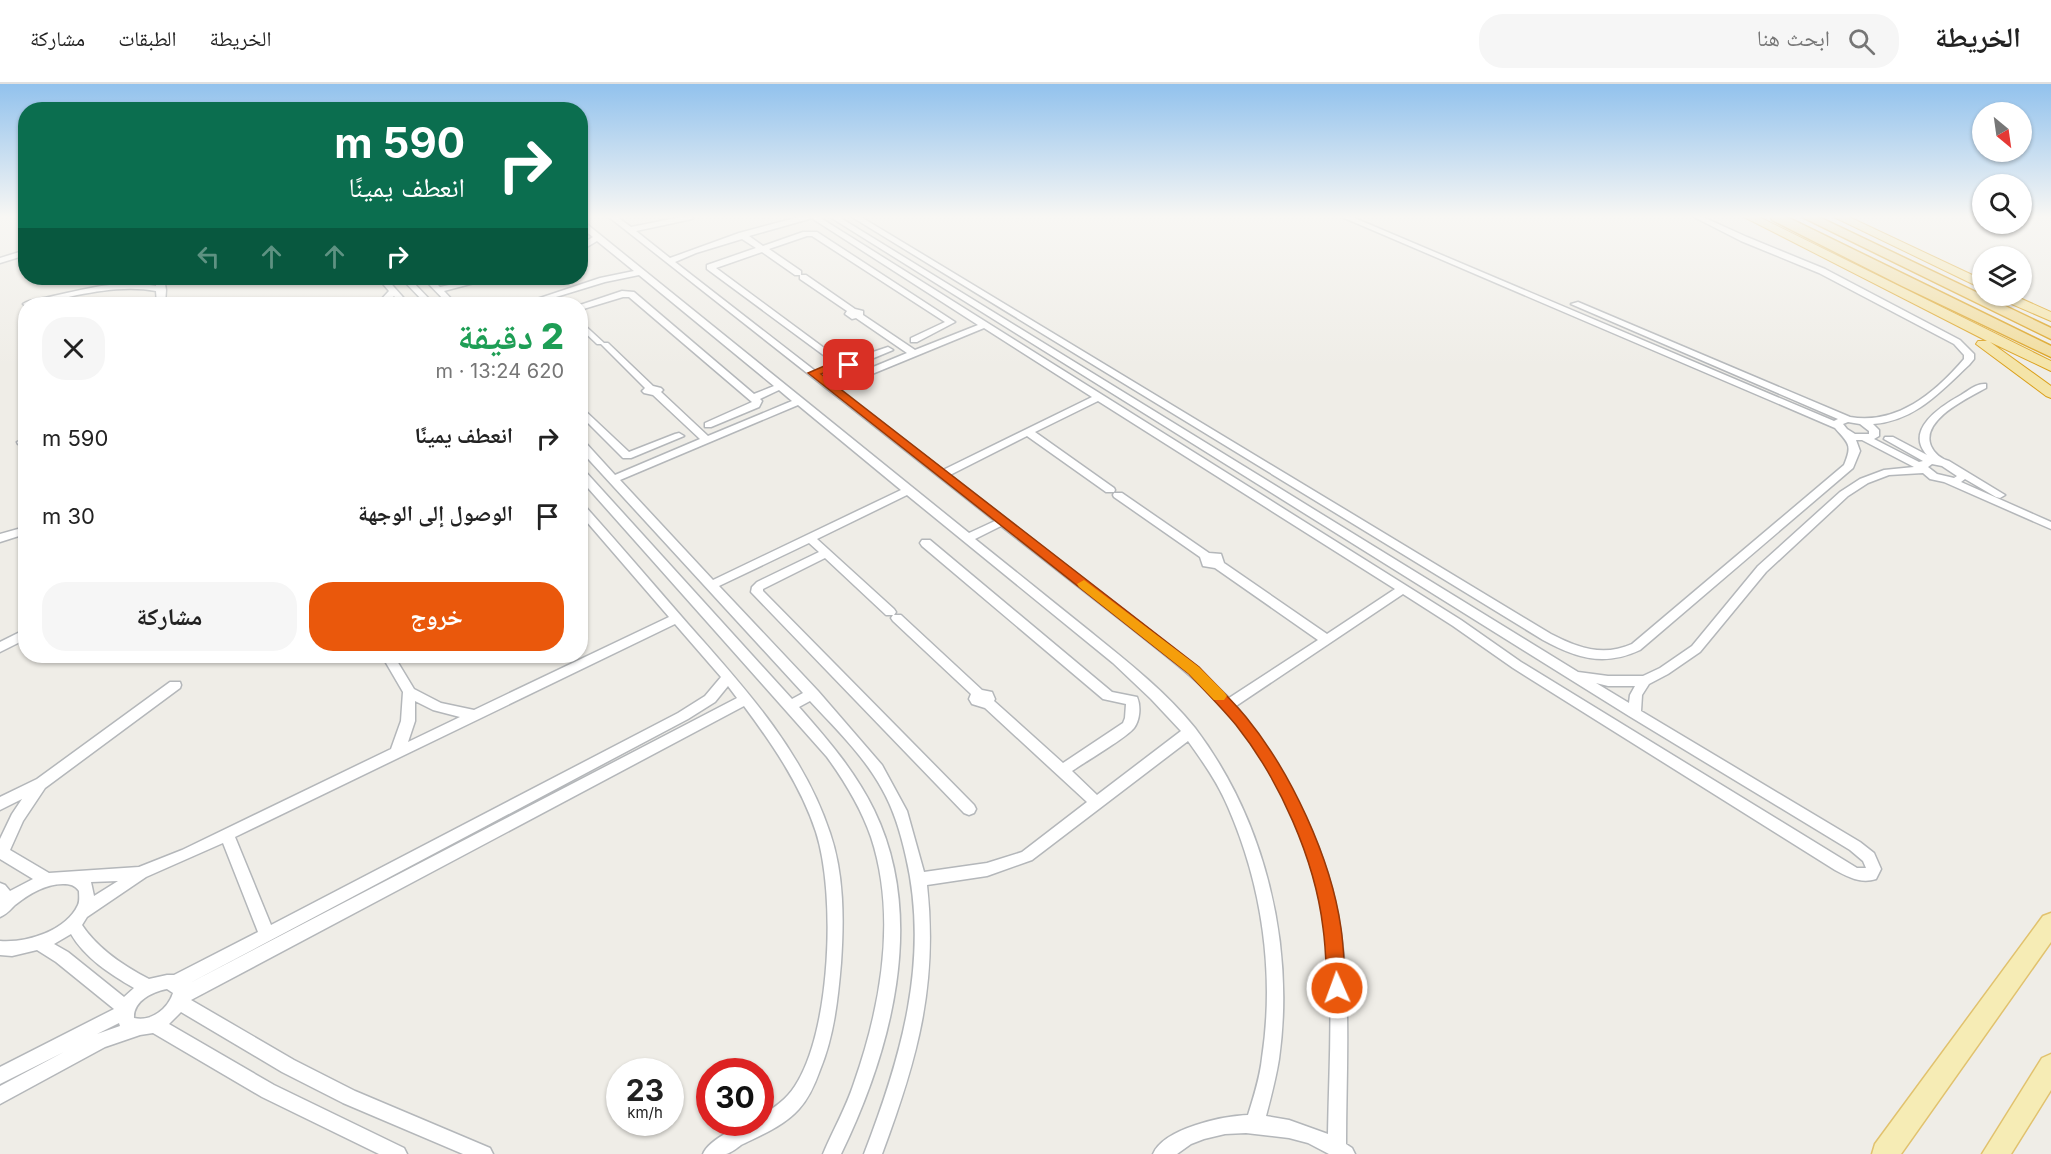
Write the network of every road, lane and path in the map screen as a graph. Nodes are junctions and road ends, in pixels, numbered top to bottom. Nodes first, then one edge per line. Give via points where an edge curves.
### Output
1 (635, 267) edge
2 (679, 267) edge
3 (710, 267) edge
4 (788, 267) edge
5 (866, 267) edge
6 (899, 267) edge
7 (922, 267) edge
8 (928, 267) edge
9 (1463, 267) edge
10 (1485, 267) edge
11 (1811, 267) edge
12 (1849, 267) edge
13 (1874, 267) edge
14 (1912, 267) edge
15 (1945, 267) edge
16 (641, 272) junction
17 (1972, 280) edge
18 (116, 285) edge
19 (161, 285) edge
20 (388, 285) edge
21 (412, 285) edge
22 (433, 285) edge
23 (459, 285) edge
24 (587, 285) edge
25 (588, 285) edge
26 (108, 288) junction
27 (162, 290) junction
28 (438, 290) junction
29 (394, 291) junction
30 (552, 296) joint
31 (63, 297) edge
32 (161, 297) edge
33 (388, 297) edge
34 (399, 297) edge
35 (423, 297) edge
36 (445, 297) edge
37 (549, 297) edge
38 (588, 305) edge
39 (2032, 305) edge
40 (1926, 306) junction
41 (2028, 306) edge
42 (2051, 311) edge
43 (2051, 317) edge
44 (985, 325) junction
45 (588, 330) edge
46 (2051, 334) edge
47 (914, 340) dead end
48 (888, 350) dead end
49 (2051, 352) edge
50 (914, 354) junction
51 (1060, 356) junction
52 (1045, 363) junction
53 (2051, 367) edge
54 (826, 368) junction
55 (782, 386) junction
56 (1983, 386) dead end
57 (832, 387) junction
58 (2051, 393) edge
59 (1099, 397) junction
60 (753, 398) junction
61 (800, 401) junction
62 (588, 417) edge
63 (1847, 419) junction
64 (1863, 422) junction
65 (708, 425) dead end
66 (1838, 426) junction
67 (1874, 430) junction
68 (1028, 432) junction
69 (1850, 435) junction
70 (679, 436) dead end
71 (1865, 438) junction
72 (707, 440) junction
73 (588, 451) edge
74 (1929, 465) junction
75 (1962, 472) junction
76 (943, 474) junction
77 (614, 479) junction
78 (588, 481) edge
79 (1949, 481) junction
80 (909, 490) junction
81 (588, 516) edge
82 (1003, 521) junction
83 (2051, 524) edge
84 (18, 533) dead end
85 (0, 538) edge
86 (810, 538) junction
87 (968, 538) junction
88 (926, 543) dead end
89 (826, 553) junction
90 (1404, 568) junction
91 (1388, 579) junction
92 (712, 585) junction
93 (1403, 589) junction
94 (677, 618) junction
95 (18, 638) edge
96 (1327, 640) junction
97 (0, 648) edge
98 (588, 661) edge
99 (392, 663) edge
100 (584, 663) edge
101 (1569, 672) junction
102 (728, 677) junction
103 (1645, 681) junction
104 (175, 685) dead end
105 (409, 692) junction
106 (813, 694) junction
107 (746, 699) junction
108 (1228, 705) junction
109 (790, 706) junction
110 (1634, 713) junction
111 (476, 715) junction
112 (1190, 732) junction
113 (397, 753) junction
114 (1062, 771) junction
115 (42, 783) junction
116 (1095, 801) junction
117 (0, 804) edge
118 (969, 809) dead end
119 (227, 835) junction
120 (1, 853) edge
121 (141, 873) junction
122 (66, 877) junction
123 (920, 879) junction
124 (48, 880) junction
125 (3, 900) edge
126 (76, 918) junction
127 (2051, 923) edge
128 (267, 935) junction
129 (40, 944) junction
130 (0, 948) edge
131 (22, 949) junction
132 (0, 956) edge
133 (148, 987) junction
134 (178, 994) junction
135 (126, 1010) junction
136 (146, 1026) junction
137 (2051, 1066) edge
138 (0, 1076) edge
139 (0, 1095) edge
140 (1255, 1123) junction
141 (1342, 1150) edge
142 (398, 1154) edge
143 (484, 1154) edge
144 (712, 1154) edge
145 (832, 1154) edge
146 (873, 1154) edge
147 (1162, 1154) edge
148 (1885, 1154) edge
149 (1995, 1154) edge

1 - 16 street
2 - 54 street
3 - 54 street
4 - 50 street
5 - 47 street via 951,322
6 - 44 street
7 - 51 street
8 - 69 street via 1547,638 1578,652 1612,656 1636,646 1849,466 1855,451
9 - 66 street
10 - 63 street
11 - 64 street via 1957,342 1969,354 1966,363 1911,412 1892,420
12 - 40 highway
13 - 49 highway
14 - 46 highway
15 - 17 highway
16 - 25 street
16 - 55 street
18 - 26 street
19 - 27 street
20 - 29 street
21 - 35 street
22 - 28 street
23 - 28 street
24 - 30 street
26 - 27 street via 139,286
26 - 31 street
27 - 32 street
28 - 36 street
29 - 33 street
29 - 34 street
30 - 37 street
38 - 60 street via 631,294
39 - 42 highway
40 - 53 highway
40 - 58 highway
41 - 43 highway
44 - 50 street
44 - 52 street
45 - 72 street
48 - 54 street via 846,366
50 - 57 street
51 - 52 street
51 - 90 street
52 - 59 street
54 - 57 street
55 - 60 street
55 - 61 street
56 - 74 street via 1951,405 1925,428 1922,440
57 - 76 street
59 - 68 street
59 - 91 street
60 - 65 street via 756,405
61 - 72 street
61 - 80 street
62 - 70 street via 627,456
63 - 64 street
63 - 66 street via 1839,421
64 - 67 street
66 - 69 street
67 - 71 street via 1874,436
67 - 74 street
68 - 76 street
68 - 96 street
69 - 71 street
71 - 74 street
72 - 77 street
73 - 77 street
74 - 75 street via 1952,465
74 - 79 street via 1934,477
74 - 103 street via 1888,472 1844,494 1762,569 1696,649
75 - 79 street via 1960,479
75 - 83 street
76 - 82 street
77 - 92 street
78 - 109 street
79 - 83 street
80 - 86 street
80 - 87 street
81 - 94 street
82 - 87 street
82 - 108 street via 1194,671
84 - 85 street
86 - 89 street
86 - 92 street
87 - 112 street via 1117,660
88 - 114 street via 1108,696 1132,700 1128,726
89 - 114 street
89 - 118 street via 761,585 757,592
90 - 91 street
90 - 101 street
91 - 93 street
92 - 106 street
93 - 96 street
93 - 110 street via 1517,665 1840,866 1856,874 1871,873 1874,869 1869,857 1855,846
94 - 98 street
94 - 102 street
95 - 97 street
96 - 108 street
99 - 105 street
100 - 111 street
101 - 103 street via 1608,681
101 - 110 street
102 - 107 street
102 - 128 street via 710,699 683,717
103 - 110 street via 1635,695
104 - 115 street
105 - 111 street via 438,707
105 - 113 street via 408,721
106 - 109 street
106 - 123 street via 860,747 891,792 903,818
107 - 134 street
107 - 144 street via 807,790 824,834 833,884 836,938 830,999 806,1084 793,1103 775,1118 725,1143
108 - 141 street via 1279,777 1314,854 1324,890 1337,968
109 - 145 street via 832,753 864,802 883,852 889,891 890,959 885,1002 859,1095
111 - 113 street
112 - 116 street
112 - 140 street via 1229,793 1245,831 1272,931 1276,988 1272,1049
113 - 119 street
114 - 116 street
115 - 117 street
115 - 120 street via 17,818
116 - 123 street via 1040,847 1012,863 976,873
119 - 121 street
119 - 128 street
120 - 124 street
121 - 122 street
121 - 126 street
122 - 124 street
122 - 126 street via 84,884 87,892
123 - 146 street via 924,958 919,1004 909,1052
124 - 125 street
126 - 129 street
126 - 133 street via 84,941
127 - 148 main road
128 - 134 street
129 - 131 street
129 - 135 street via 62,957
130 - 131 street
131 - 132 street
133 - 134 street via 158,983
133 - 135 street via 131,1000
134 - 136 street via 165,1018
134 - 143 street via 318,1082
135 - 136 street via 127,1023
135 - 138 street
136 - 139 street via 101,1041
136 - 142 street
137 - 149 main road
140 - 141 street via 1296,1130
140 - 147 street via 1220,1126 1186,1138

